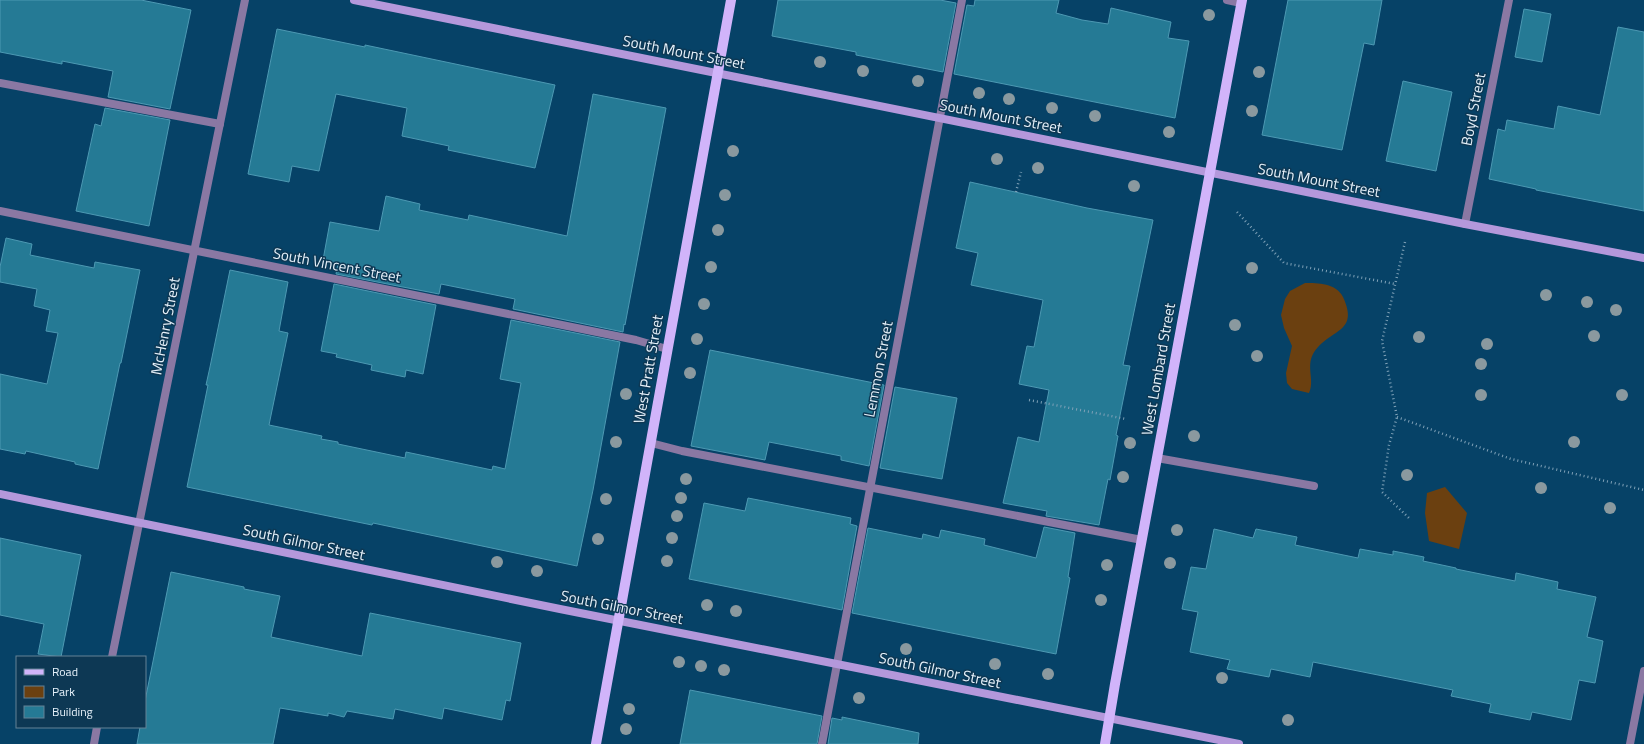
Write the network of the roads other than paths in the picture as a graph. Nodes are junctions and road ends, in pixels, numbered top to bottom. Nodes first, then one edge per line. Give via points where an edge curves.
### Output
1 (245, 0) edge
2 (354, 0) edge
3 (730, 0) edge
4 (962, 0) edge
5 (1227, 0) edge
6 (1509, 0) edge
7 (1242, 2) edge
8 (718, 73) junction
9 (0, 83) edge
10 (940, 118) junction
11 (220, 124) junction
12 (1210, 173) junction
13 (0, 211) edge
14 (1465, 224) junction
15 (194, 250) junction
16 (1644, 258) edge
17 (667, 348) junction
18 (650, 443) junction
19 (1157, 458) junction
20 (870, 486) junction
21 (1314, 486) dead end
22 (0, 494) edge
23 (139, 522) junction
24 (1142, 540) junction
25 (618, 620) junction
26 (112, 656) edge
27 (836, 663) junction
28 (1644, 671) edge
29 (1110, 717) junction
30 (98, 728) edge
31 (94, 744) edge
32 (596, 744) edge
33 (822, 744) edge
34 (1105, 744) edge
35 (1239, 744) edge
36 (1630, 744) edge

1 - 11 street, McHenry Street
2 - 8 street, South Mount Street
3 - 8 main road, West Pratt Street
4 - 10 street, Lemmon Street
5 - 7 street
6 - 14 street, Boyd Street
7 - 12 main road, West Lombard Street
8 - 10 street, South Mount Street
8 - 17 main road, West Pratt Street
9 - 11 street
10 - 12 street, South Mount Street
10 - 20 street, Lemmon Street
11 - 15 street, McHenry Street
12 - 14 street, South Mount Street
12 - 19 main road, West Lombard Street
13 - 15 street, South Vincent Street
14 - 16 street, South Mount Street
15 - 17 street, South Vincent Street
15 - 23 street, McHenry Street
17 - 18 main road, West Pratt Street
18 - 20 street
18 - 25 main road, West Pratt Street
19 - 21 street
19 - 24 main road, West Lombard Street
20 - 24 street
20 - 27 street, Lemmon Street
22 - 23 street, South Gilmor Street
23 - 25 street, South Gilmor Street
23 - 26 street, McHenry Street
24 - 29 main road, West Lombard Street
25 - 27 street, South Gilmor Street
25 - 32 main road, West Pratt Street
27 - 29 street, South Gilmor Street
27 - 33 street, Lemmon Street
28 - 36 street
29 - 34 main road, West Lombard Street
29 - 35 street, South Gilmor Street
30 - 31 street

